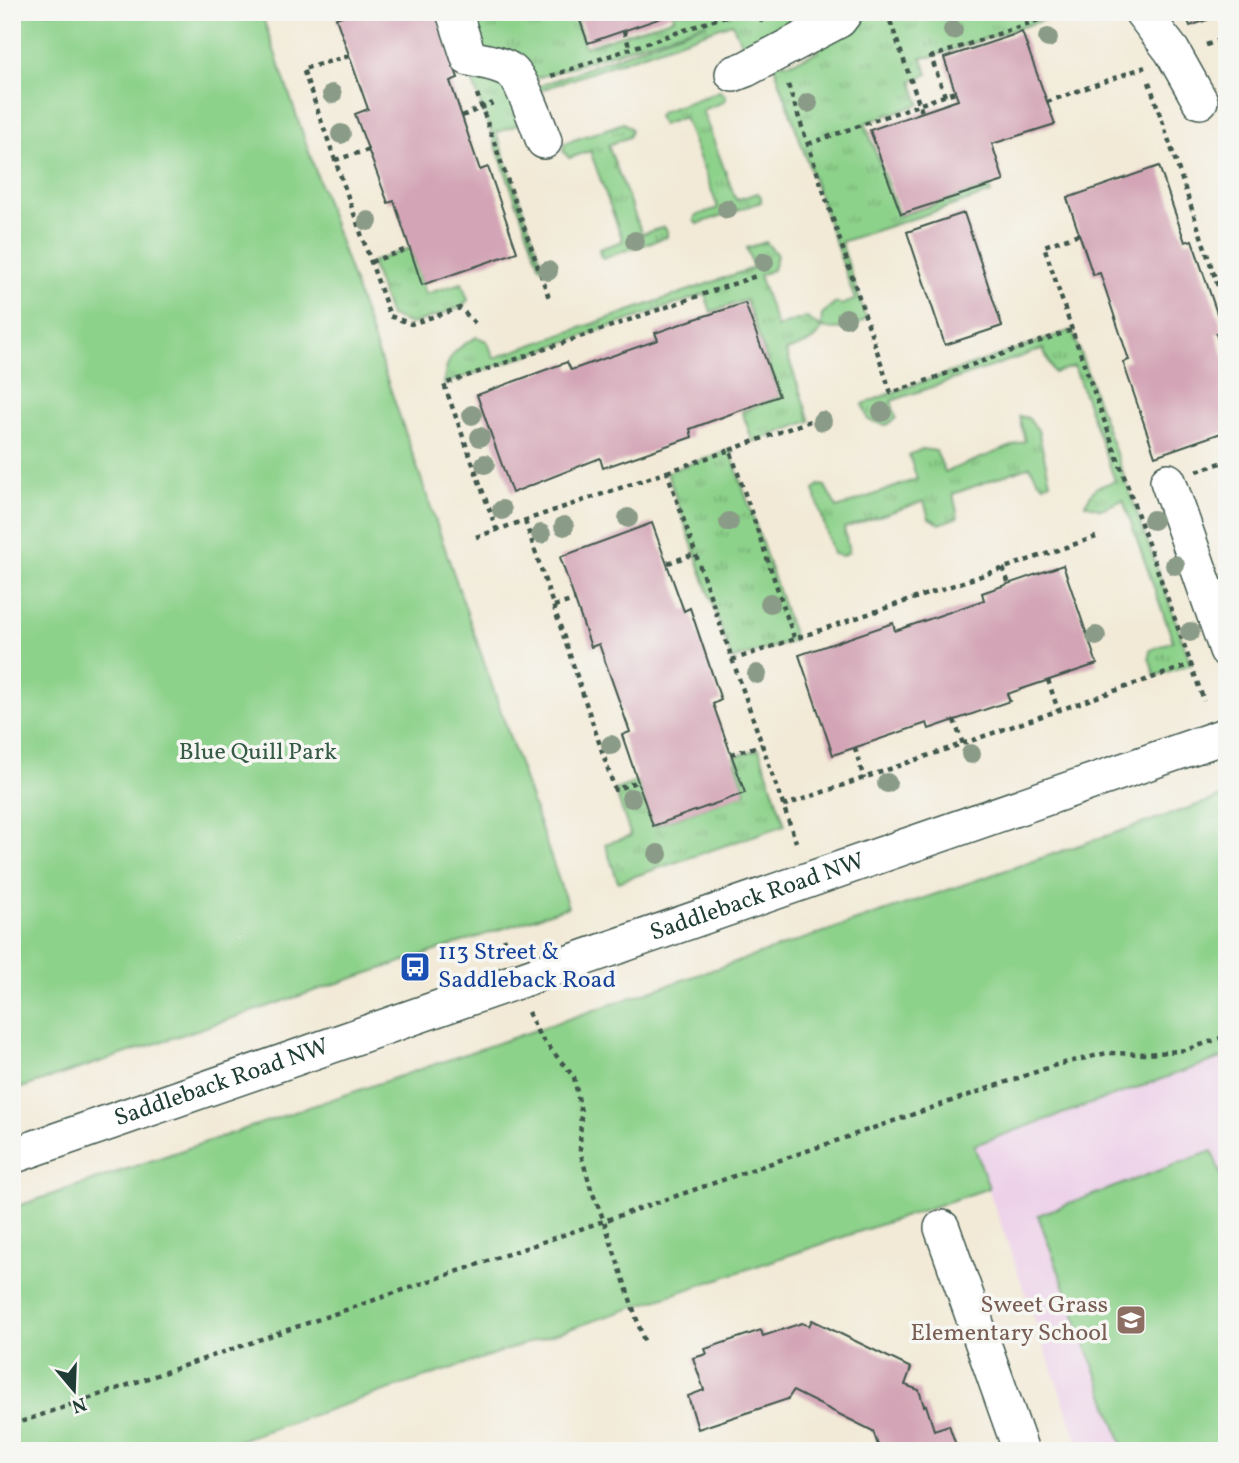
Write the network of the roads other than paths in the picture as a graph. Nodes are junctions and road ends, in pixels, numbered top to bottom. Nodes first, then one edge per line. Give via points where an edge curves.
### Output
1 (454, 12) edge
2 (845, 12) edge
3 (1142, 12) edge
4 (733, 74) dead end
5 (1200, 101) dead end
6 (544, 141) dead end
7 (1168, 481) dead end
8 (1215, 655) edge
9 (1227, 735) edge
10 (12, 1156) edge
11 (942, 1228) dead end
12 (1021, 1451) edge

1 - 6 street via 469,58 513,72
2 - 4 street via 839,20
3 - 5 street via 1175,56
7 - 8 street
9 - 10 street, Saddleback Road NW
11 - 12 street

